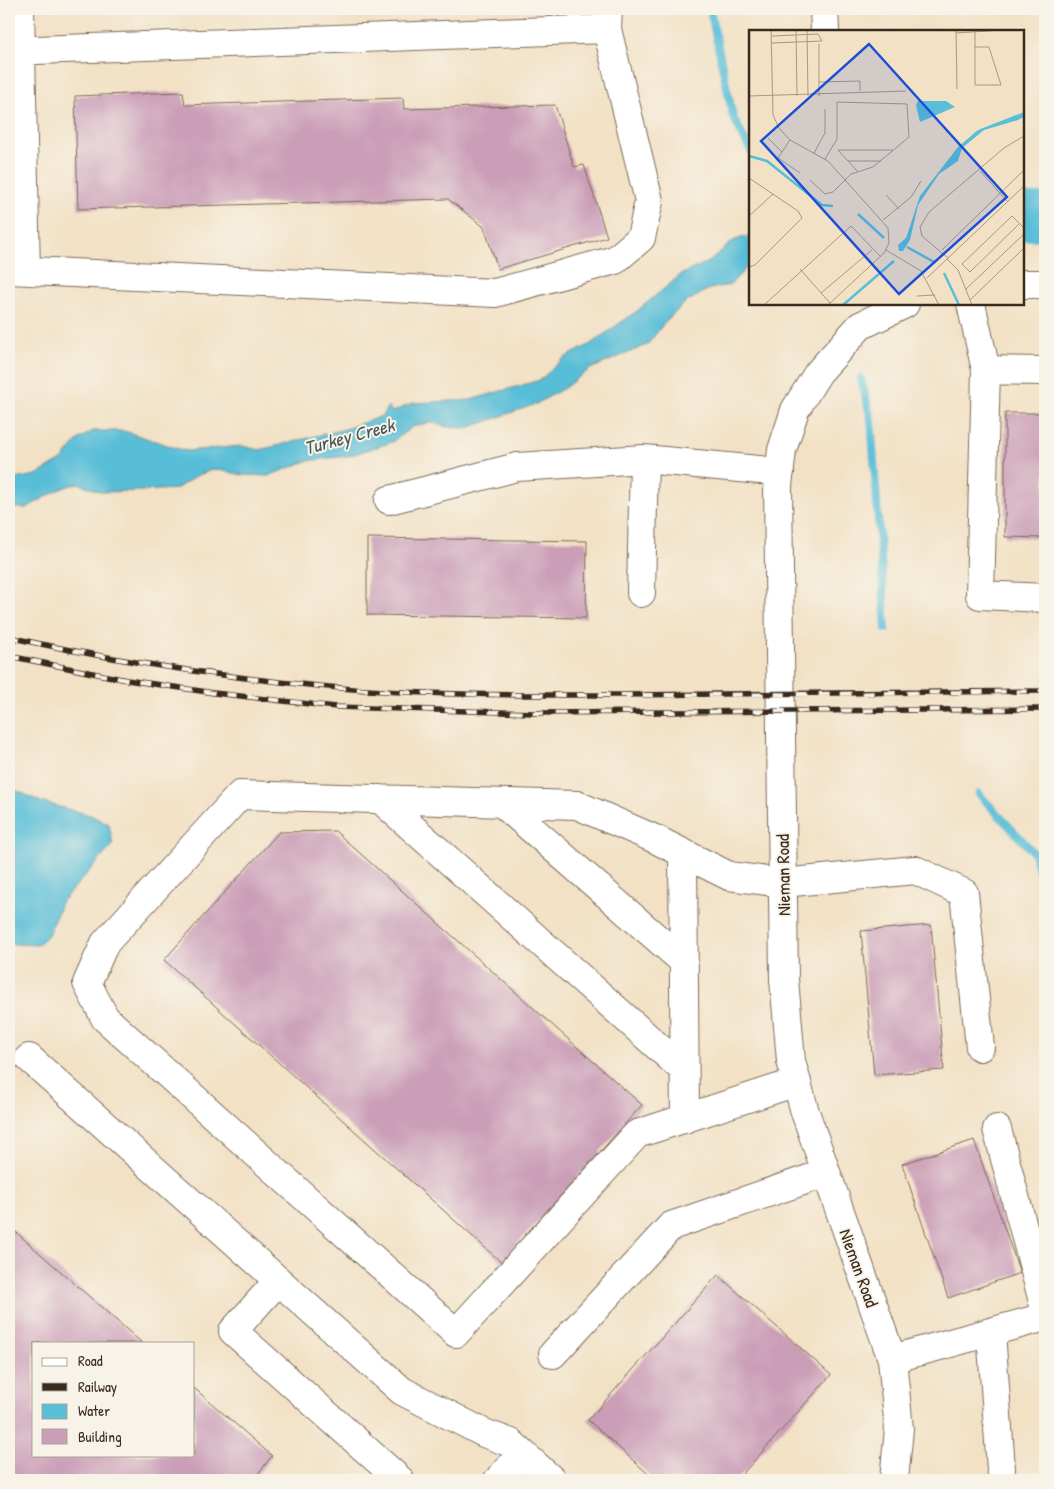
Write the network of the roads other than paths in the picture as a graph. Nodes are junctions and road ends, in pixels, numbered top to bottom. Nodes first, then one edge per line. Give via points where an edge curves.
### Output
1 (20, 9) edge
2 (824, 9) edge
3 (608, 19) edge
4 (824, 30) edge
5 (15, 51) edge
6 (17, 270) edge
7 (1024, 284) edge
8 (1045, 284) edge
9 (903, 305) edge
10 (971, 305) edge
11 (986, 370) junction
12 (1045, 372) edge
13 (644, 459) junction
14 (780, 472) junction
15 (389, 500) dead end
16 (641, 593) dead end
17 (1045, 598) edge
18 (380, 799) junction
19 (502, 803) junction
20 (682, 853) junction
21 (783, 883) junction
22 (683, 961) junction
23 (980, 1047) dead end
24 (29, 1058) dead end
25 (684, 1070) junction
26 (797, 1082) junction
27 (685, 1118) junction
28 (997, 1130) dead end
29 (826, 1173) junction
30 (278, 1281) junction
31 (1045, 1309) edge
32 (1045, 1317) edge
33 (991, 1332) junction
34 (552, 1354) dead end
35 (892, 1359) junction
36 (522, 1454) junction
37 (1001, 1469) dead end
38 (400, 1480) edge
39 (498, 1480) edge
40 (552, 1480) edge
41 (894, 1480) edge

1 - 5 street
2 - 4 street
3 - 5 street
3 - 6 street via 649,202 642,238 615,260 495,293
5 - 6 street
7 - 8 street
9 - 14 street, Nieman Road via 860,326 826,362 795,410 782,450
10 - 11 street
11 - 12 street
11 - 17 street via 980,595
13 - 14 street
13 - 15 street via 516,467
13 - 16 street
14 - 21 street, Nieman Road via 779,695
18 - 19 street
18 - 25 street
18 - 27 street via 240,795 105,943 87,983 105,1018 456,1334 637,1134
19 - 20 street via 577,805
19 - 22 street
20 - 21 street via 729,876
20 - 22 street
21 - 23 street via 914,870 964,893
21 - 26 street, Nieman Road via 784,979 791,1061
22 - 25 street
24 - 30 street
25 - 27 street
26 - 27 street
26 - 29 street, Nieman Road
28 - 31 street
29 - 34 street via 671,1226
29 - 35 street, Nieman Road
30 - 36 street via 402,1391 484,1433 511,1443
30 - 38 street via 233,1331
32 - 33 street
33 - 35 street
33 - 37 street
35 - 41 street, Nieman Road via 899,1429
36 - 39 street
36 - 40 street

